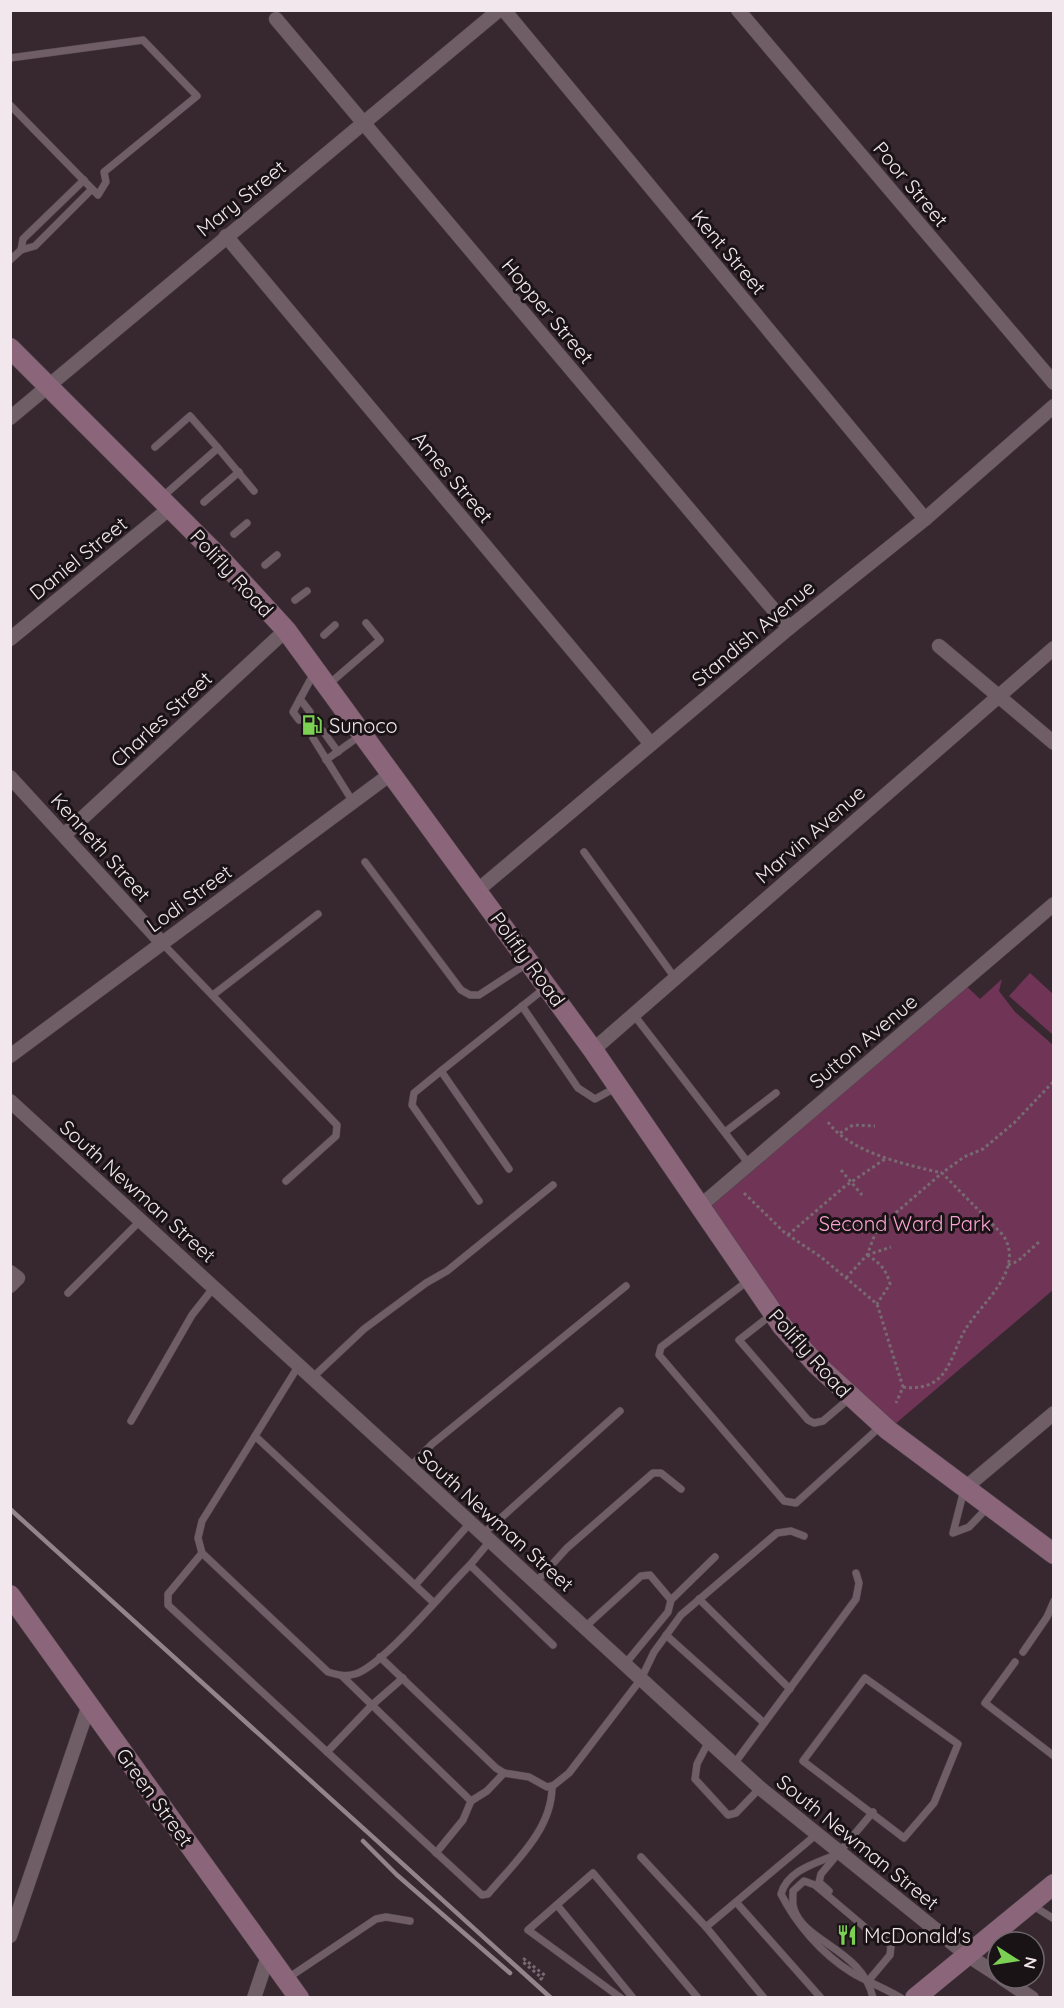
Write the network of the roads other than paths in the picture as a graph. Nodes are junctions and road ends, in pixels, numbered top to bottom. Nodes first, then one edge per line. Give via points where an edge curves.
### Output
1 (499, 10) edge
2 (504, 10) edge
3 (738, 10) edge
4 (276, 19) dead end
5 (10, 58) edge
6 (11, 106) edge
7 (364, 122) junction
8 (84, 180) junction
9 (92, 189) junction
10 (226, 236) junction
11 (21, 250) junction
12 (10, 260) edge
13 (10, 348) edge
14 (1053, 383) edge
15 (50, 386) junction
16 (1053, 406) edge
17 (10, 418) edge
18 (155, 447) dead end
19 (218, 448) junction
20 (239, 472) junction
21 (254, 491) dead end
22 (204, 502) dead end
23 (165, 503) junction
24 (925, 519) junction
25 (247, 523) dead end
26 (234, 534) dead end
27 (277, 555) dead end
28 (265, 565) dead end
29 (307, 591) dead end
30 (295, 600) dead end
31 (366, 623) dead end
32 (335, 625) dead end
33 (789, 628) junction
34 (286, 630) junction
35 (324, 634) dead end
36 (10, 639) edge
37 (939, 646) dead end
38 (1053, 648) edge
39 (321, 678) junction
40 (998, 696) junction
41 (300, 699) junction
42 (310, 712) dead end
43 (299, 720) dead end
44 (323, 731) dead end
45 (363, 734) junction
46 (313, 738) dead end
47 (1053, 743) edge
48 (651, 744) junction
49 (338, 752) junction
50 (326, 760) junction
51 (392, 773) junction
52 (10, 777) edge
53 (353, 802) junction
54 (64, 835) junction
55 (584, 852) dead end
56 (365, 862) dead end
57 (478, 890) junction
58 (1053, 904) edge
59 (318, 914) dead end
60 (162, 943) junction
61 (530, 962) junction
62 (675, 978) junction
63 (547, 986) junction
64 (213, 995) junction
65 (522, 1006) junction
66 (634, 1015) junction
67 (593, 1050) junction
68 (10, 1056) edge
69 (441, 1071) junction
70 (618, 1086) junction
71 (776, 1093) dead end
72 (10, 1101) edge
73 (725, 1132) junction
74 (749, 1164) junction
75 (509, 1169) dead end
76 (286, 1181) dead end
77 (553, 1185) dead end
78 (479, 1202) dead end
79 (699, 1207) junction
80 (141, 1220) junction
81 (749, 1280) junction
82 (626, 1286) dead end
83 (214, 1287) junction
84 (68, 1293) dead end
85 (773, 1313) junction
86 (299, 1365) junction
87 (312, 1378) junction
88 (850, 1398) junction
89 (620, 1411) dead end
90 (1053, 1413) edge
91 (131, 1421) dead end
92 (882, 1425) junction
93 (255, 1436) junction
94 (410, 1467) junction
95 (964, 1488) junction
96 (681, 1489) dead end
97 (989, 1506) junction
98 (471, 1522) junction
99 (804, 1536) dead end
100 (487, 1537) junction
101 (202, 1553) junction
102 (1053, 1554) edge
103 (715, 1557) dead end
104 (470, 1565) junction
105 (856, 1573) dead end
106 (536, 1582) junction
107 (416, 1584) junction
108 (10, 1595) edge
109 (699, 1599) junction
110 (671, 1600) junction
111 (433, 1602) junction
112 (1053, 1606) edge
113 (1050, 1620) edge
114 (585, 1627) junction
115 (666, 1635) junction
116 (553, 1645) dead end
117 (1023, 1652) dead end
118 (380, 1657) junction
119 (1015, 1662) dead end
120 (625, 1664) junction
121 (342, 1676) junction
122 (403, 1678) junction
123 (642, 1679) junction
124 (790, 1689) junction
125 (89, 1705) junction
126 (372, 1705) junction
127 (764, 1723) junction
128 (709, 1741) junction
129 (327, 1752) junction
130 (1053, 1756) edge
131 (734, 1764) junction
132 (504, 1773) junction
133 (552, 1787) junction
134 (760, 1788) junction
135 (471, 1801) junction
136 (873, 1812) junction
137 (817, 1834) junction
138 (436, 1853) junction
139 (840, 1853) junction
140 (641, 1857) dead end
141 (1053, 1884) edge
142 (736, 1902) junction
143 (1030, 1903) junction
144 (557, 1905) junction
145 (1053, 1919) edge
146 (410, 1921) dead end
147 (706, 1927) junction
148 (10, 1936) edge
149 (887, 1940) junction
150 (967, 1955) junction
151 (268, 1956) junction
152 (986, 1968) edge
153 (286, 1980) junction
154 (869, 1980) junction
155 (254, 1998) edge
156 (299, 1998) edge
157 (621, 1998) edge
158 (633, 1998) edge
159 (698, 1998) edge
160 (764, 1998) edge
161 (820, 1998) edge
162 (873, 1998) edge
163 (901, 1998) edge
164 (915, 1998) edge

1 - 7 street, Mary Street
2 - 24 street, Kent Street
3 - 14 street, Poor Street
4 - 7 street, Hopper Street
5 - 9 lane via 143,40 197,96 104,172 106,182 99,195
6 - 8 lane
7 - 10 street, Mary Street
7 - 33 street, Hopper Street
8 - 9 lane
8 - 11 lane via 23,239
9 - 11 lane via 34,246
10 - 15 street, Mary Street
10 - 48 street, Ames Street
11 - 12 lane
13 - 15 main road, Polifly Road
15 - 17 street, Mary Street
15 - 23 main road, Polifly Road
16 - 24 street, Standish Avenue
18 - 19 lane via 190,416
19 - 20 lane
19 - 23 lane
20 - 21 lane
20 - 22 lane
23 - 34 main road, Polifly Road
23 - 36 street, Daniel Street
24 - 33 street, Standish Avenue
25 - 26 lane
27 - 28 lane
29 - 30 lane
31 - 39 lane via 380,640
32 - 35 lane
33 - 48 street, Standish Avenue
34 - 39 main road, Polifly Road
34 - 54 street, Charles Street
37 - 40 street
38 - 40 street, Marvin Avenue
39 - 41 lane
39 - 45 main road, Polifly Road
40 - 47 street
40 - 62 street, Marvin Avenue
41 - 42 lane
41 - 43 lane via 293,712
44 - 49 lane
45 - 49 lane
45 - 51 main road, Polifly Road
46 - 50 lane
48 - 57 street, Standish Avenue
49 - 50 lane
50 - 53 lane
51 - 53 street, Lodi Street
51 - 57 main road, Polifly Road
52 - 54 street, Kenneth Street
53 - 60 street, Lodi Street
54 - 60 street, Kenneth Street
55 - 62 lane
56 - 61 lane via 461,990 478,995
57 - 61 main road, Polifly Road
58 - 74 street, Sutton Avenue
59 - 64 lane
60 - 64 lane
60 - 68 street, Lodi Street
61 - 63 main road, Polifly Road
62 - 66 street, Marvin Avenue
63 - 65 lane
63 - 67 main road, Polifly Road
64 - 76 lane via 337,1125 336,1136
65 - 69 lane
65 - 70 lane via 578,1088 595,1099
66 - 67 street, Marvin Avenue
66 - 73 lane
67 - 70 main road, Polifly Road
69 - 75 lane
69 - 78 lane via 414,1093 412,1105
70 - 79 main road, Polifly Road
71 - 73 lane
72 - 80 street, South Newman Street
73 - 74 lane
74 - 79 street, Sutton Avenue
77 - 87 lane via 447,1271 364,1329
79 - 81 main road, Polifly Road
80 - 83 street, South Newman Street
80 - 84 lane
81 - 85 main road, Polifly Road
81 - 92 lane via 661,1347 659,1355 784,1501 796,1503
82 - 94 lane via 432,1444
83 - 86 street, South Newman Street
83 - 91 lane via 192,1315
85 - 88 main road, Polifly Road
85 - 88 lane via 739,1340 808,1420 823,1421
86 - 87 street, South Newman Street
86 - 93 lane
87 - 94 street, South Newman Street
88 - 92 main road, Polifly Road
89 - 100 lane
90 - 95 street
92 - 95 main road, Polifly Road
93 - 101 lane via 202,1521 198,1538
93 - 107 lane
94 - 98 street, South Newman Street
95 - 97 main road, Polifly Road
95 - 97 lane via 953,1533 969,1527
96 - 106 lane via 661,1473 653,1473 567,1548
97 - 102 main road, Polifly Road
98 - 100 street, South Newman Street
98 - 107 lane
99 - 109 lane via 791,1531 777,1533
100 - 104 lane
100 - 106 street, South Newman Street
101 - 121 lane via 328,1672
101 - 129 lane via 168,1594 168,1605
103 - 110 lane
104 - 111 lane
104 - 116 lane
105 - 124 lane via 860,1583 856,1599
106 - 114 street, South Newman Street
107 - 111 lane
108 - 125 main road, Green Street
109 - 115 lane
109 - 124 lane
110 - 114 lane via 650,1575 641,1576
110 - 120 lane via 668,1612
111 - 118 lane
112 - 113 lane
113 - 117 lane
114 - 120 street, South Newman Street
115 - 123 lane
115 - 127 lane
118 - 121 lane via 358,1673
118 - 122 lane
119 - 130 lane via 985,1703
120 - 123 street, South Newman Street
121 - 126 lane
122 - 126 lane
122 - 132 lane
123 - 128 street, South Newman Street
123 - 133 lane via 569,1773
124 - 127 lane
125 - 148 street
125 - 151 main road, Green Street
126 - 129 lane
126 - 135 lane
127 - 131 lane
128 - 131 street, South Newman Street
128 - 134 lane via 697,1764 695,1779 722,1810 728,1815 736,1813
129 - 138 lane
131 - 134 street, South Newman Street
132 - 133 lane via 529,1777
132 - 135 lane
133 - 138 lane via 551,1806 543,1828 488,1894 482,1895
134 - 137 street, South Newman Street
135 - 138 lane via 463,1820
136 - 136 lane via 803,1761 865,1678 958,1744 934,1803 904,1838
136 - 139 lane
137 - 139 street, South Newman Street
137 - 142 lane
139 - 149 lane via 825,1868 819,1882
139 - 150 street, South Newman Street
139 - 154 lane via 797,1872 784,1881 780,1894 813,1940 851,1972
140 - 147 lane
141 - 143 main road
142 - 147 lane
142 - 161 lane
143 - 145 lane
143 - 150 main road
144 - 157 lane via 528,1930
144 - 158 lane
144 - 159 lane via 593,1873
146 - 153 lane via 376,1919
147 - 160 lane
149 - 154 lane via 890,1955
149 - 154 lane via 874,1935 815,1886 804,1881 793,1891 793,1908 799,1920
150 - 152 street, South Newman Street
150 - 164 main road
151 - 153 main road, Green Street
151 - 155 street
153 - 156 main road, Green Street
154 - 162 lane
154 - 163 lane

